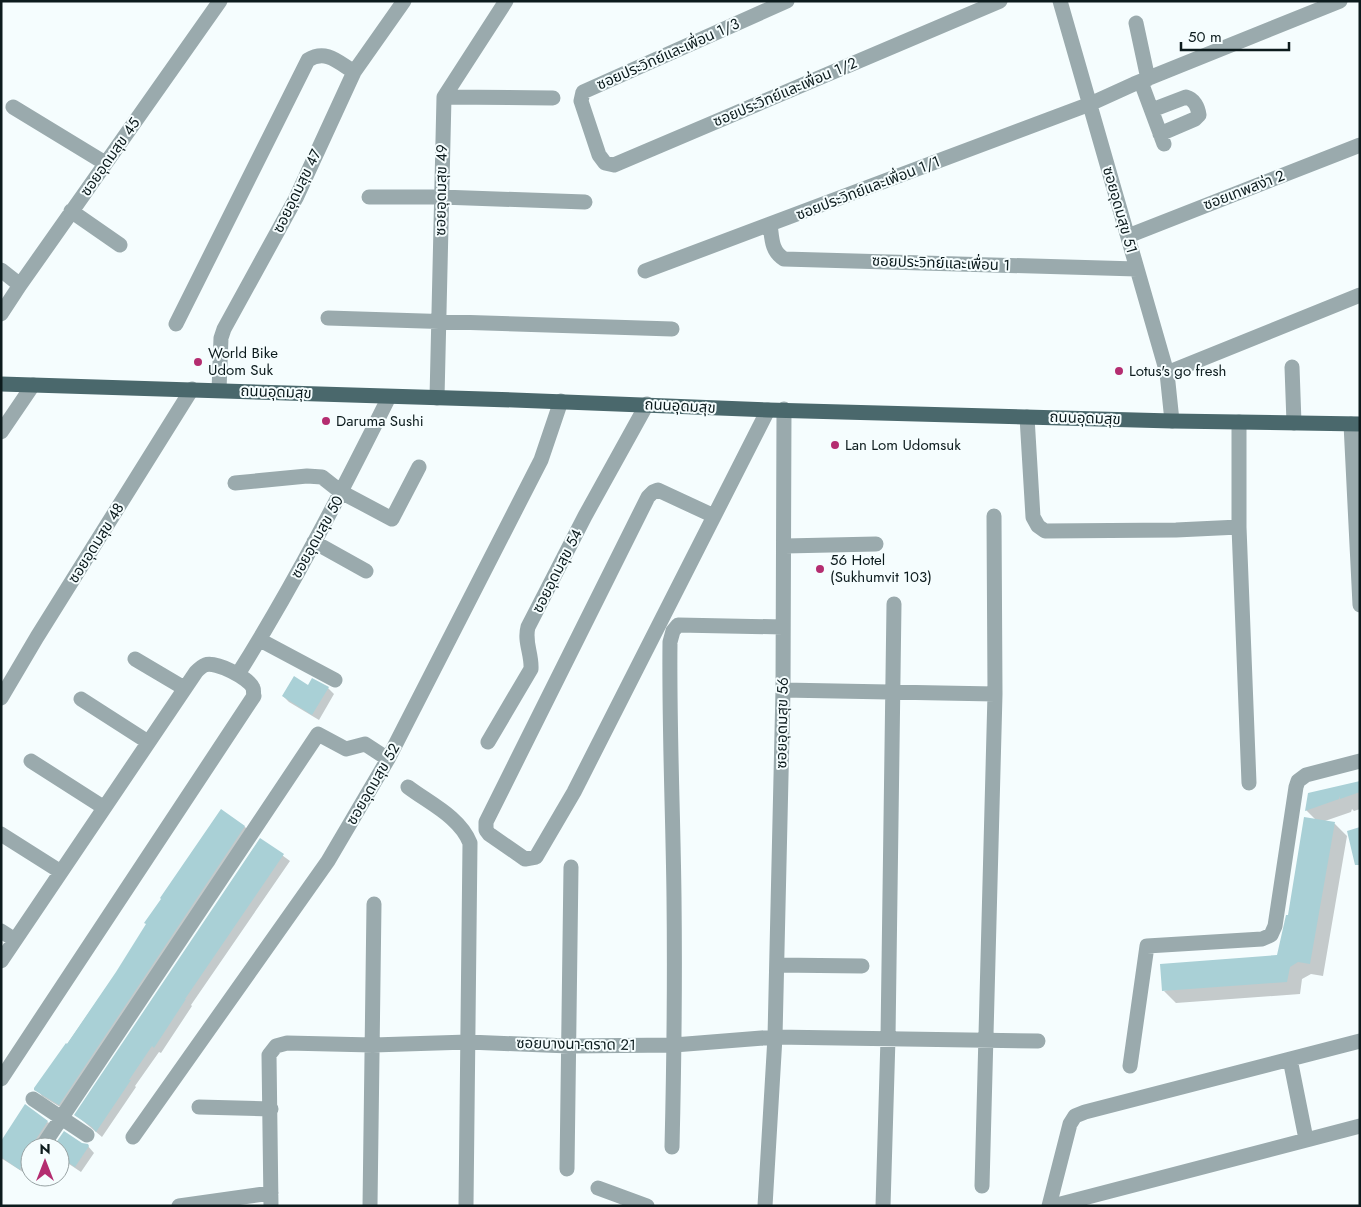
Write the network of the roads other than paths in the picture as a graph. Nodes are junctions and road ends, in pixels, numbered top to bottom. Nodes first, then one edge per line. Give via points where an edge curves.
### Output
1 (220, 1) edge
2 (404, 1) edge
3 (506, 1) edge
4 (787, 1) edge
5 (1000, 1) edge
6 (1060, 1) edge
7 (1340, 1) edge
8 (1136, 23) dead end
9 (354, 72) junction
10 (1145, 80) junction
11 (444, 97) junction
12 (553, 98) dead end
13 (1090, 104) junction
14 (13, 107) dead end
15 (1152, 110) junction
16 (590, 128) joint
17 (1360, 145) edge
18 (105, 163) junction
19 (369, 197) dead end
20 (441, 197) junction
21 (585, 202) dead end
22 (72, 211) junction
23 (770, 224) junction
24 (1128, 236) junction
25 (120, 245) dead end
26 (1137, 269) junction
27 (1, 270) edge
28 (645, 271) dead end
29 (20, 285) junction
30 (1360, 295) edge
31 (1, 314) edge
32 (328, 318) dead end
33 (438, 321) junction
34 (176, 324) dead end
35 (672, 329) dead end
36 (1292, 368) dead end
37 (1167, 373) junction
38 (1, 384) edge
39 (33, 385) junction
40 (192, 390) junction
41 (219, 390) junction
42 (389, 397) junction
43 (437, 398) junction
44 (561, 401) junction
45 (647, 404) junction
46 (784, 409) junction
47 (768, 410) junction
48 (1027, 417) junction
49 (1172, 421) junction
50 (1239, 422) junction
51 (1294, 423) junction
52 (1355, 424) edge
53 (1, 432) edge
54 (419, 467) dead end
55 (235, 484) dead end
56 (341, 492) junction
57 (714, 516) junction
58 (994, 516) dead end
59 (1239, 527) junction
60 (314, 542) junction
61 (876, 544) dead end
62 (785, 546) junction
63 (1358, 560) edge
64 (366, 570) dead end
65 (894, 604) dead end
66 (1360, 605) edge
67 (783, 626) junction
68 (260, 640) junction
69 (135, 659) dead end
70 (238, 674) junction
71 (335, 680) dead end
72 (184, 688) junction
73 (783, 690) junction
74 (893, 693) junction
75 (995, 694) junction
76 (1, 698) edge
77 (81, 699) dead end
78 (148, 742) junction
79 (488, 742) dead end
80 (388, 759) junction
81 (31, 761) dead end
82 (1360, 761) edge
83 (1249, 783) dead end
84 (408, 788) dead end
85 (103, 807) junction
86 (1, 834) edge
87 (571, 867) dead end
88 (61, 872) junction
89 (374, 904) dead end
90 (1, 931) edge
91 (15, 940) junction
92 (1, 961) edge
93 (777, 965) junction
94 (862, 966) dead end
95 (775, 1038) junction
96 (888, 1038) junction
97 (987, 1040) junction
98 (1360, 1040) edge
99 (1038, 1041) dead end
100 (468, 1042) junction
101 (373, 1045) junction
102 (674, 1045) junction
103 (569, 1046) junction
104 (1290, 1059) junction
105 (1130, 1066) dead end
106 (1, 1079) edge
107 (33, 1099) dead end
108 (199, 1107) dead end
109 (271, 1109) junction
110 (63, 1118) junction
111 (1360, 1126) edge
112 (87, 1135) dead end
113 (49, 1137) edge
114 (132, 1137) dead end
115 (1306, 1139) junction
116 (672, 1147) dead end
117 (567, 1169) dead end
118 (982, 1186) dead end
119 (598, 1188) dead end
120 (271, 1199) edge
121 (179, 1206) edge
122 (370, 1206) edge
123 (466, 1206) edge
124 (646, 1206) edge
125 (765, 1206) edge
126 (883, 1206) edge
127 (1051, 1206) edge

1 - 18 street, ซอยอุดมสุข 45
2 - 9 street, ซอยอุดมสุข 47
3 - 11 street
4 - 16 street, ซอยประวิทย์และเพื่อน 1/3 via 583,92 581,101
5 - 16 street, ซอยประวิทย์และเพื่อน 1/2 via 614,165 605,163 599,155
6 - 13 street, ซอยอุดมสุข 51
7 - 10 street, ซอยประวิทย์และเพื่อน 1/1
8 - 10 street
9 - 34 street via 326,55 316,55 308,60
9 - 41 street, ซอยอุดมสุข 47 via 296,198 224,329
10 - 13 street, ซอยประวิทย์และเพื่อน 1/1
10 - 15 street
11 - 12 street
11 - 20 street, ซอยอุดมสุข 49
13 - 23 street, ซอยประวิทย์และเพื่อน 1/1
13 - 24 street, ซอยอุดมสุข 51
14 - 18 street
15 - 15 street via 1162,139 1199,115 1194,102 1186,97
17 - 24 street, ซอยเทพสง่า 2
18 - 22 street, ซอยอุดมสุข 45
19 - 20 street
20 - 21 street
20 - 33 street, ซอยอุดมสุข 49
22 - 25 street
22 - 29 street, ซอยอุดมสุข 45
23 - 26 street, ซอยประวิทย์และเพื่อน 1 via 773,248 784,259
23 - 28 street, ซอยประวิทย์และเพื่อน 1/1
24 - 26 street, ซอยอุดมสุข 51
26 - 37 street, ซอยอุดมสุข 51
27 - 29 street
29 - 31 street, ซอยอุดมสุข 45
30 - 37 street
32 - 33 street
33 - 35 street
33 - 43 street, ซอยอุดมสุข 49
36 - 51 street
37 - 49 street, ซอยอุดมสุข 51
38 - 39 main road, ถนนอุดมสุข
39 - 40 main road, ถนนอุดมสุข
39 - 53 street
40 - 41 main road, ถนนอุดมสุข
40 - 76 street, ซอยอุดมสุข 48
41 - 42 main road, ถนนอุดมสุข
42 - 43 main road, ถนนอุดมสุข
42 - 56 street, ซอยอุดมสุข 50
43 - 44 main road, ถนนอุดมสุข
44 - 45 main road, ถนนอุดมสุข
44 - 80 street, ซอยอุดมสุข 52 via 541,460
45 - 47 main road, ถนนอุดมสุข
45 - 79 street, ซอยอุดมสุข 54 via 528,627 526,636 531,669
46 - 47 main road, ถนนอุดมสุข
46 - 48 main road, ถนนอุดมสุข
46 - 62 street, ซอยอุดมสุข 56
47 - 57 street
48 - 49 main road, ถนนอุดมสุข
48 - 59 street via 1033,517 1045,531
49 - 50 main road, ถนนอุดมสุข
50 - 51 main road, ถนนอุดมสุข
50 - 59 street
51 - 52 main road, ถนนอุดมสุข
52 - 63 street
54 - 56 street via 392,519
55 - 56 street via 322,477
56 - 60 street, ซอยอุดมสุข 50
57 - 57 street via 574,792 536,857 525,859 489,834 486,822 648,497 658,490
58 - 75 street
59 - 83 street
60 - 64 street
60 - 68 street, ซอยอุดมสุข 50
61 - 62 street
62 - 67 street, ซอยอุดมสุข 56
63 - 66 street
65 - 74 street
67 - 73 street, ซอยอุดมสุข 56
67 - 102 street via 678,625 670,642
68 - 70 street, ซอยอุดมสุข 50
68 - 71 street
69 - 72 street
70 - 72 street via 215,664 205,664
70 - 106 street via 253,688 254,696
72 - 78 street
73 - 74 street
73 - 93 street, ซอยอุดมสุข 56
74 - 75 street
74 - 96 street
75 - 97 street
77 - 78 street
78 - 85 street
80 - 110 street via 364,744 346,749 318,734
80 - 114 street, ซอยอุดมสุข 52 via 328,861
81 - 85 street
82 - 105 street via 1306,775 1298,781 1271,935 1262,939 1147,946
84 - 100 street via 460,825 470,843
85 - 88 street
86 - 88 street
87 - 103 street
88 - 91 street
89 - 101 street
90 - 91 street
91 - 92 street
93 - 94 street
93 - 95 street, ซอยอุดมสุข 56
95 - 96 street, ซอยบางนา-ตราด 21
95 - 102 street, ซอยบางนา-ตราด 21
95 - 125 street, ซอยอุดมสุข 56
96 - 97 street, ซอยบางนา-ตราด 21
96 - 126 street
97 - 99 street, ซอยบางนา-ตราด 21
97 - 118 street
98 - 104 street
100 - 101 street, ซอยบางนา-ตราด 21
100 - 103 street, ซอยบางนา-ตราด 21
100 - 123 street
101 - 109 street, ซอยบางนา-ตราด 21 via 287,1043 276,1046 269,1055
101 - 122 street
102 - 103 street, ซอยบางนา-ตราด 21
102 - 116 street
103 - 117 street
104 - 115 street
104 - 127 street via 1075,1116 1070,1124
107 - 110 street
108 - 109 street
109 - 120 street, ซอยบางนา-ตราด 21
110 - 112 street
110 - 113 street
111 - 115 street
115 - 127 street
119 - 124 street
120 - 121 street

